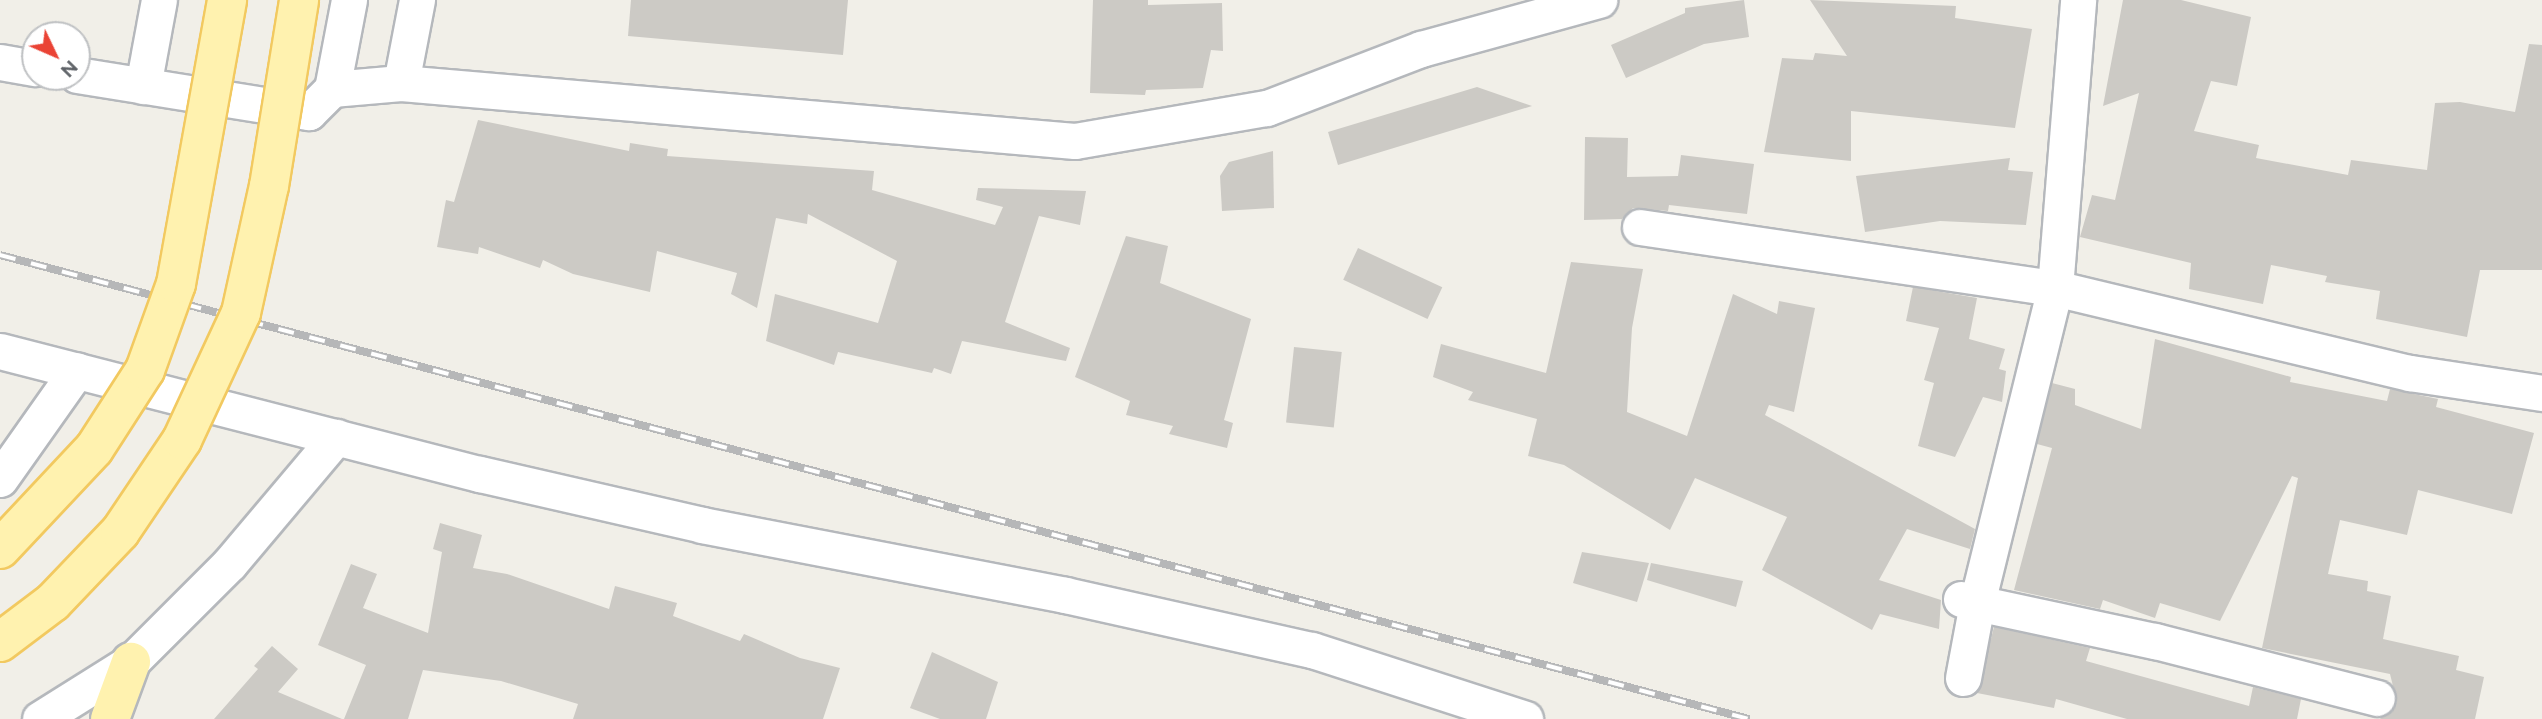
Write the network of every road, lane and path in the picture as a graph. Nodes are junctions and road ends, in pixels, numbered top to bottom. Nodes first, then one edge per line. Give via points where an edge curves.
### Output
1 (159, 0) edge
2 (227, 0) edge
3 (299, 0) edge
4 (349, 0) edge
5 (417, 0) edge
6 (1599, 0) edge
7 (2078, 0) edge
8 (0, 62) edge
9 (21, 66) edge
10 (91, 77) edge
11 (401, 83) junction
12 (143, 86) junction
13 (332, 89) junction
14 (1640, 227) dead end
15 (2055, 288) junction
16 (0, 351) edge
17 (77, 370) junction
18 (2542, 393) edge
19 (336, 437) junction
20 (0, 479) edge
21 (0, 549) edge
22 (1969, 601) junction
23 (0, 642) edge
24 (131, 662) junction
25 (1962, 678) dead end
26 (2377, 698) dead end
27 (40, 719) edge
28 (110, 719) edge
29 (1525, 719) edge

1 - 12 street
2 - 21 main road, bridge via 176,284 145,370 94,449
3 - 23 main road, bridge via 269,186 241,313 183,440 120,532 53,602
4 - 13 street
5 - 11 street
6 - 11 street via 1421,49 1267,108 1075,141
7 - 15 street
8 - 9 street
10 - 12 street
11 - 13 street
12 - 13 street via 309,112
14 - 15 street
15 - 18 street via 2410,373
15 - 22 street
16 - 17 street
17 - 19 street
17 - 20 street
19 - 24 street via 230,563
19 - 29 street via 702,525 1065,595 1312,649
22 - 25 street
22 - 26 street via 2155,641
24 - 27 street
24 - 28 main road

